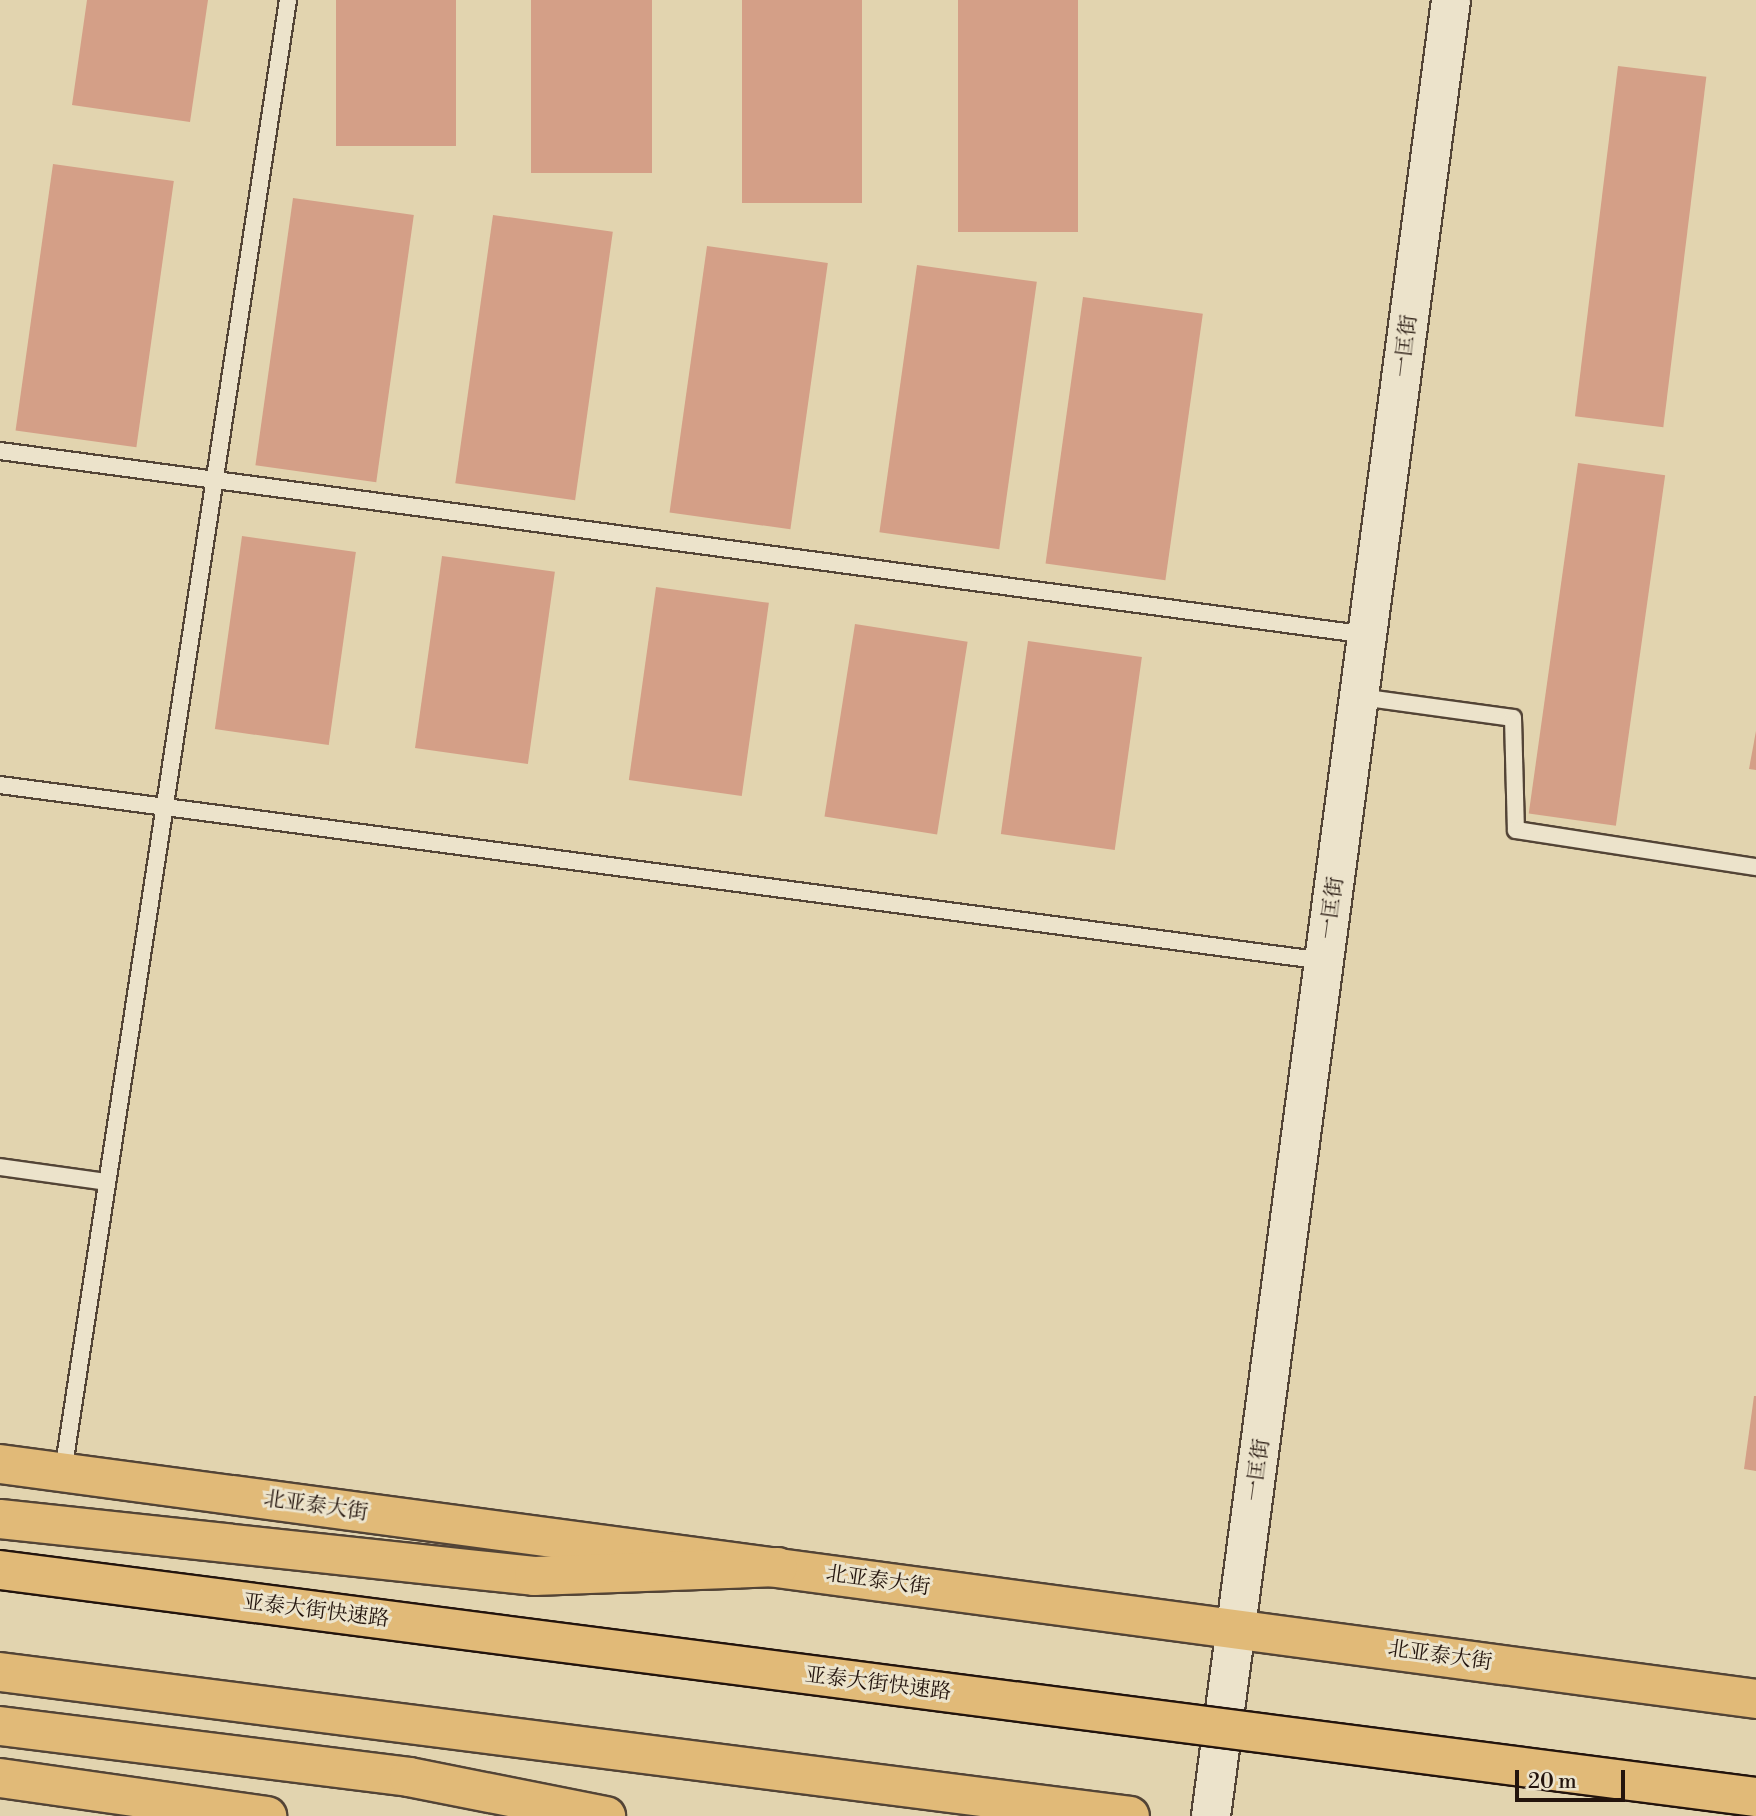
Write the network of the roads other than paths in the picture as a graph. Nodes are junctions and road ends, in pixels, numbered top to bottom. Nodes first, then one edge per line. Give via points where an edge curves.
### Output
1 (288, 0) edge
2 (1451, 0) edge
3 (0, 451) edge
4 (213, 479) junction
5 (1369, 635) junction
6 (1360, 697) junction
7 (0, 785) edge
8 (165, 807) junction
9 (1756, 867) edge
10 (1325, 961) junction
11 (0, 1167) edge
12 (107, 1182) junction
13 (0, 1464) edge
14 (63, 1472) junction
15 (0, 1519) edge
16 (778, 1567) junction
17 (0, 1570) edge
18 (1234, 1628) junction
19 (0, 1672) edge
20 (1756, 1699) edge
21 (0, 1726) edge
22 (0, 1778) edge
23 (1756, 1797) edge
24 (267, 1816) edge
25 (606, 1816) edge
26 (1130, 1816) edge
27 (1211, 1816) edge

1 - 4 lane
2 - 5 street, 一匡街
3 - 4 lane
4 - 5 lane
4 - 8 lane
5 - 6 street, 一匡街
6 - 9 lane via 1513,718 1516,830
6 - 10 street, 一匡街
7 - 8 lane
8 - 10 lane
8 - 12 lane
10 - 18 street, 一匡街
11 - 12 lane
12 - 14 lane
13 - 14 main road, 北亚泰大街
14 - 16 main road, 北亚泰大街
15 - 16 main road via 534,1576
16 - 18 main road, 北亚泰大街
17 - 23 main road, 亚泰大街快速路, bridge
18 - 20 main road, 北亚泰大街
18 - 27 street, 一匡街
19 - 26 main road
21 - 25 main road via 409,1777
22 - 24 main road

